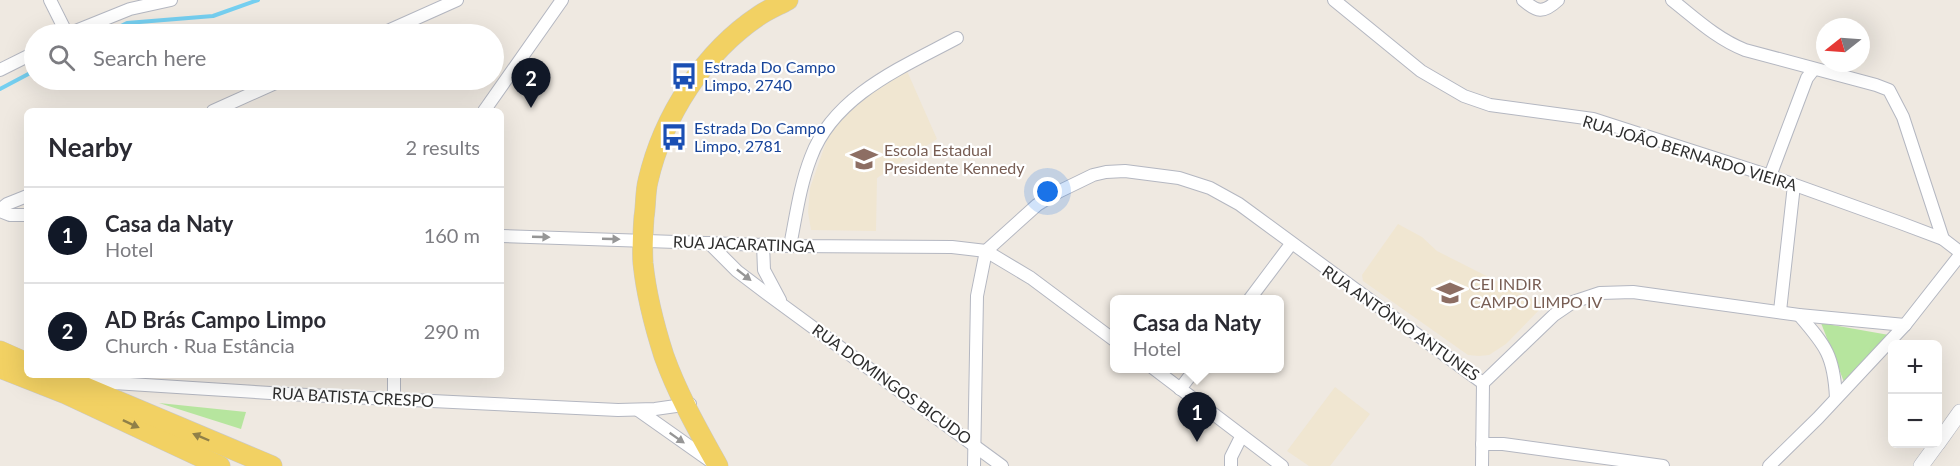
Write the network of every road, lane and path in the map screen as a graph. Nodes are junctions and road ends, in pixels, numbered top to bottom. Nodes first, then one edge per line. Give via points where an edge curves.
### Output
1 (50, 0) edge
2 (171, 0) edge
3 (457, 0) edge
4 (562, 0) edge
5 (788, 0) edge
6 (1334, 0) edge
7 (1523, 0) edge
8 (1558, 0) edge
9 (1672, 0) edge
10 (155, 1) edge
11 (63, 24) edge
12 (92, 24) edge
13 (403, 24) edge
14 (957, 38) dead end
15 (24, 58) edge
16 (1814, 69) junction
17 (0, 70) edge
18 (504, 83) edge
19 (260, 90) edge
20 (499, 90) edge
21 (220, 108) edge
22 (486, 108) edge
23 (1770, 177) junction
24 (1794, 185) junction
25 (24, 197) edge
26 (0, 210) edge
27 (24, 215) edge
28 (504, 236) edge
29 (1943, 239) junction
30 (643, 240) junction
31 (709, 243) junction
32 (763, 244) junction
33 (1291, 244) junction
34 (790, 246) junction
35 (987, 251) junction
36 (1960, 253) edge
37 (1253, 295) edge
38 (782, 303) junction
39 (1780, 312) junction
40 (1799, 315) junction
41 (1905, 325) junction
42 (1110, 337) edge
43 (0, 351) edge
44 (24, 362) edge
45 (0, 368) edge
46 (1158, 373) edge
47 (1193, 373) edge
48 (24, 377) edge
49 (25, 378) edge
50 (62, 378) edge
51 (394, 378) edge
52 (131, 380) edge
53 (1483, 383) junction
54 (1180, 389) junction
55 (1836, 398) junction
56 (394, 399) junction
57 (690, 404) junction
58 (130, 408) junction
59 (638, 410) junction
60 (1960, 412) edge
61 (1942, 436) edge
62 (1241, 437) junction
63 (1482, 444) junction
64 (975, 445) junction
65 (1934, 448) edge
66 (1777, 464) edge
67 (220, 466) edge
68 (272, 466) edge
69 (718, 466) edge
70 (726, 466) edge
71 (974, 466) edge
72 (1002, 466) edge
73 (1231, 466) edge
74 (1282, 466) edge
75 (1482, 466) edge
76 (1663, 466) edge
77 (1921, 466) edge

1 - 11 street
2 - 10 street
3 - 13 street
4 - 18 street
5 - 30 main road via 760,15 731,38 711,58 674,112 648,183
6 - 23 street, RUA JOÃO BERNARDO VIEIRA via 1421,71 1464,96 1490,105 1593,119
7 - 8 street via 1538,10
9 - 16 street via 1730,44
10 - 12 street
14 - 34 street via 893,72 852,100 829,125 812,154
15 - 17 street
16 - 23 street via 1807,78
16 - 29 street via 1889,90 1904,117
19 - 21 street
20 - 22 street
23 - 24 street, RUA JOÃO BERNARDO VIEIRA
24 - 29 street, RUA JOÃO BERNARDO VIEIRA
24 - 39 street
25 - 26 street
26 - 27 street
28 -> 30 street, RUA JACARATINGA
29 - 36 street, RUA JOÃO BERNARDO VIEIRA
30 - 31 street, RUA JACARATINGA
30 - 57 main road via 643,263 656,324
31 - 32 street, RUA JACARATINGA
31 -> 38 street, RUA DOMINGOS BICUDO via 737,271
32 - 34 street, RUA JACARATINGA
32 - 38 street, RUA DOMINGOS BICUDO via 764,270
33 - 35 street, RUA ANTÔNIO ANTUNES via 1239,204 1210,188 1179,178 1125,171 1094,175 1058,192 1037,205
33 - 37 street
33 - 53 street, RUA ANTÔNIO ANTUNES
34 - 35 street, RUA JACARATINGA via 952,247
35 - 42 street via 1031,278
35 - 64 street via 976,296
36 - 41 street
38 - 64 street, RUA DOMINGOS BICUDO
39 - 40 street, RUA ANTÔNIO ANTUNES
39 - 53 street, RUA ANTÔNIO ANTUNES via 1633,292 1600,293 1573,302 1554,315
40 - 41 street, RUA ANTÔNIO ANTUNES
40 - 55 street via 1830,357
41 - 55 street
43 - 44 main road
45 -> 48 main road
46 - 54 street
47 - 54 street
49 -> 67 main road
50 - 52 street, RUA BATISTA CRESPO
50 - 58 main road
51 - 56 street
52 - 56 street, RUA BATISTA CRESPO
52 - 58 street
53 - 63 street
54 - 62 street
55 - 66 street
56 - 59 street, RUA BATISTA CRESPO
57 - 59 street, RUA BATISTA CRESPO
57 - 69 main road
57 - 70 main road
68 -> 58 main road
59 -> 69 street
60 - 61 street
62 - 73 street
62 - 74 street
63 - 75 street
63 - 76 street
64 - 71 street
64 - 72 street, RUA DOMINGOS BICUDO
65 - 77 street

